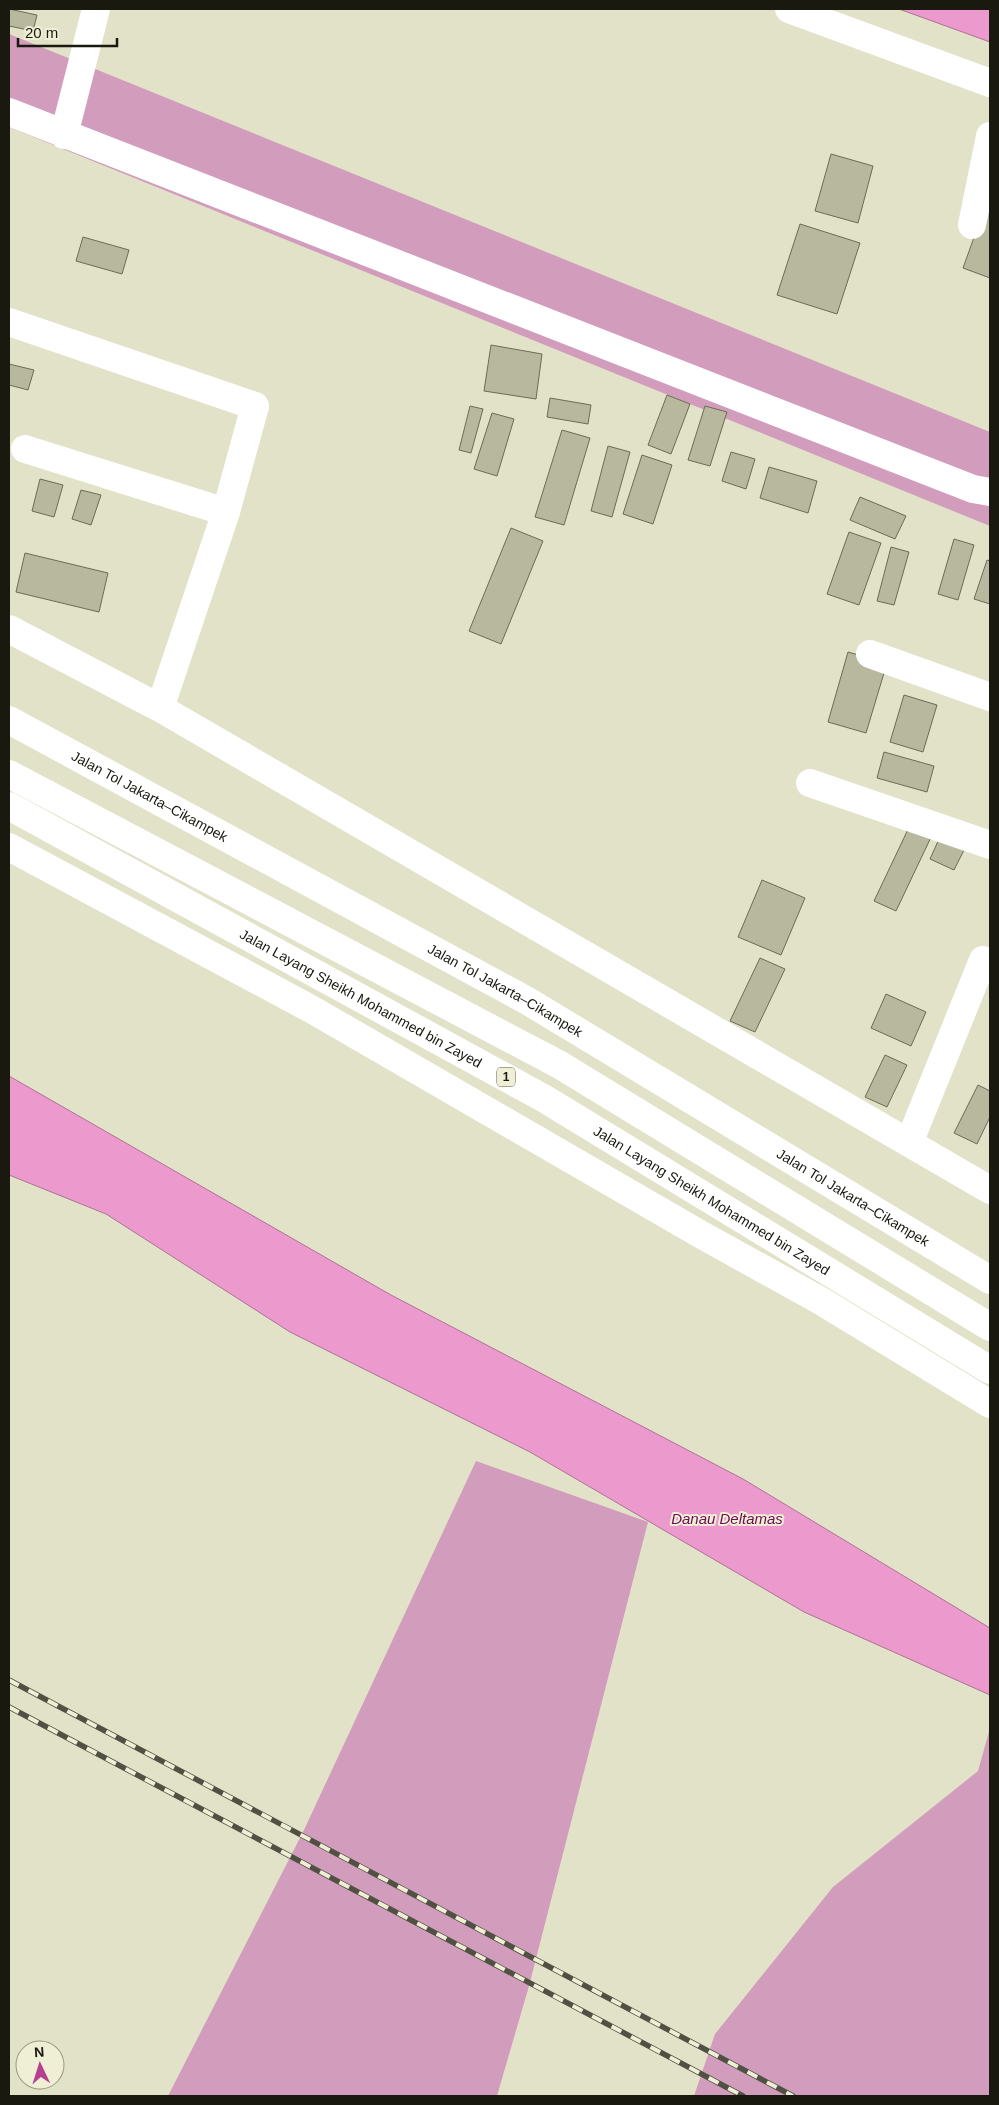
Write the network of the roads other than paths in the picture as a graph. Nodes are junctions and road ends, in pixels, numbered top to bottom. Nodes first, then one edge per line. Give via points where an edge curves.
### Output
1 (96, 9) edge
2 (789, 9) edge
3 (990, 83) edge
4 (9, 112) edge
5 (64, 135) junction
6 (990, 136) edge
7 (972, 225) dead end
8 (9, 322) edge
9 (25, 449) dead end
10 (990, 492) edge
11 (226, 512) junction
12 (9, 629) edge
13 (870, 654) dead end
14 (990, 697) edge
15 (160, 708) junction
16 (9, 720) edge
17 (9, 774) edge
18 (810, 783) dead end
19 (9, 806) edge
20 (990, 845) edge
21 (9, 847) edge
22 (983, 960) dead end
23 (909, 1143) junction
24 (990, 1190) edge
25 (990, 1280) edge
26 (990, 1327) edge
27 (990, 1370) edge
28 (990, 1404) edge

1 - 5 main road
2 - 3 main road
4 - 5 main road
5 - 10 main road via 973,489
6 - 7 main road
8 - 11 main road via 256,406
9 - 11 main road
11 - 15 main road
12 - 15 main road
13 - 14 main road
15 - 23 main road
16 - 25 main road, Jalan Tol Jakarta–Cikampek via 526,1000
17 - 26 main road via 560,1065
18 - 20 main road
19 - 27 main road, Jalan Layang Sheikh Mohammed bin Zayed / 1 via 545,1099
21 - 28 main road via 311,1009 821,1301
22 - 23 main road
23 - 24 main road

